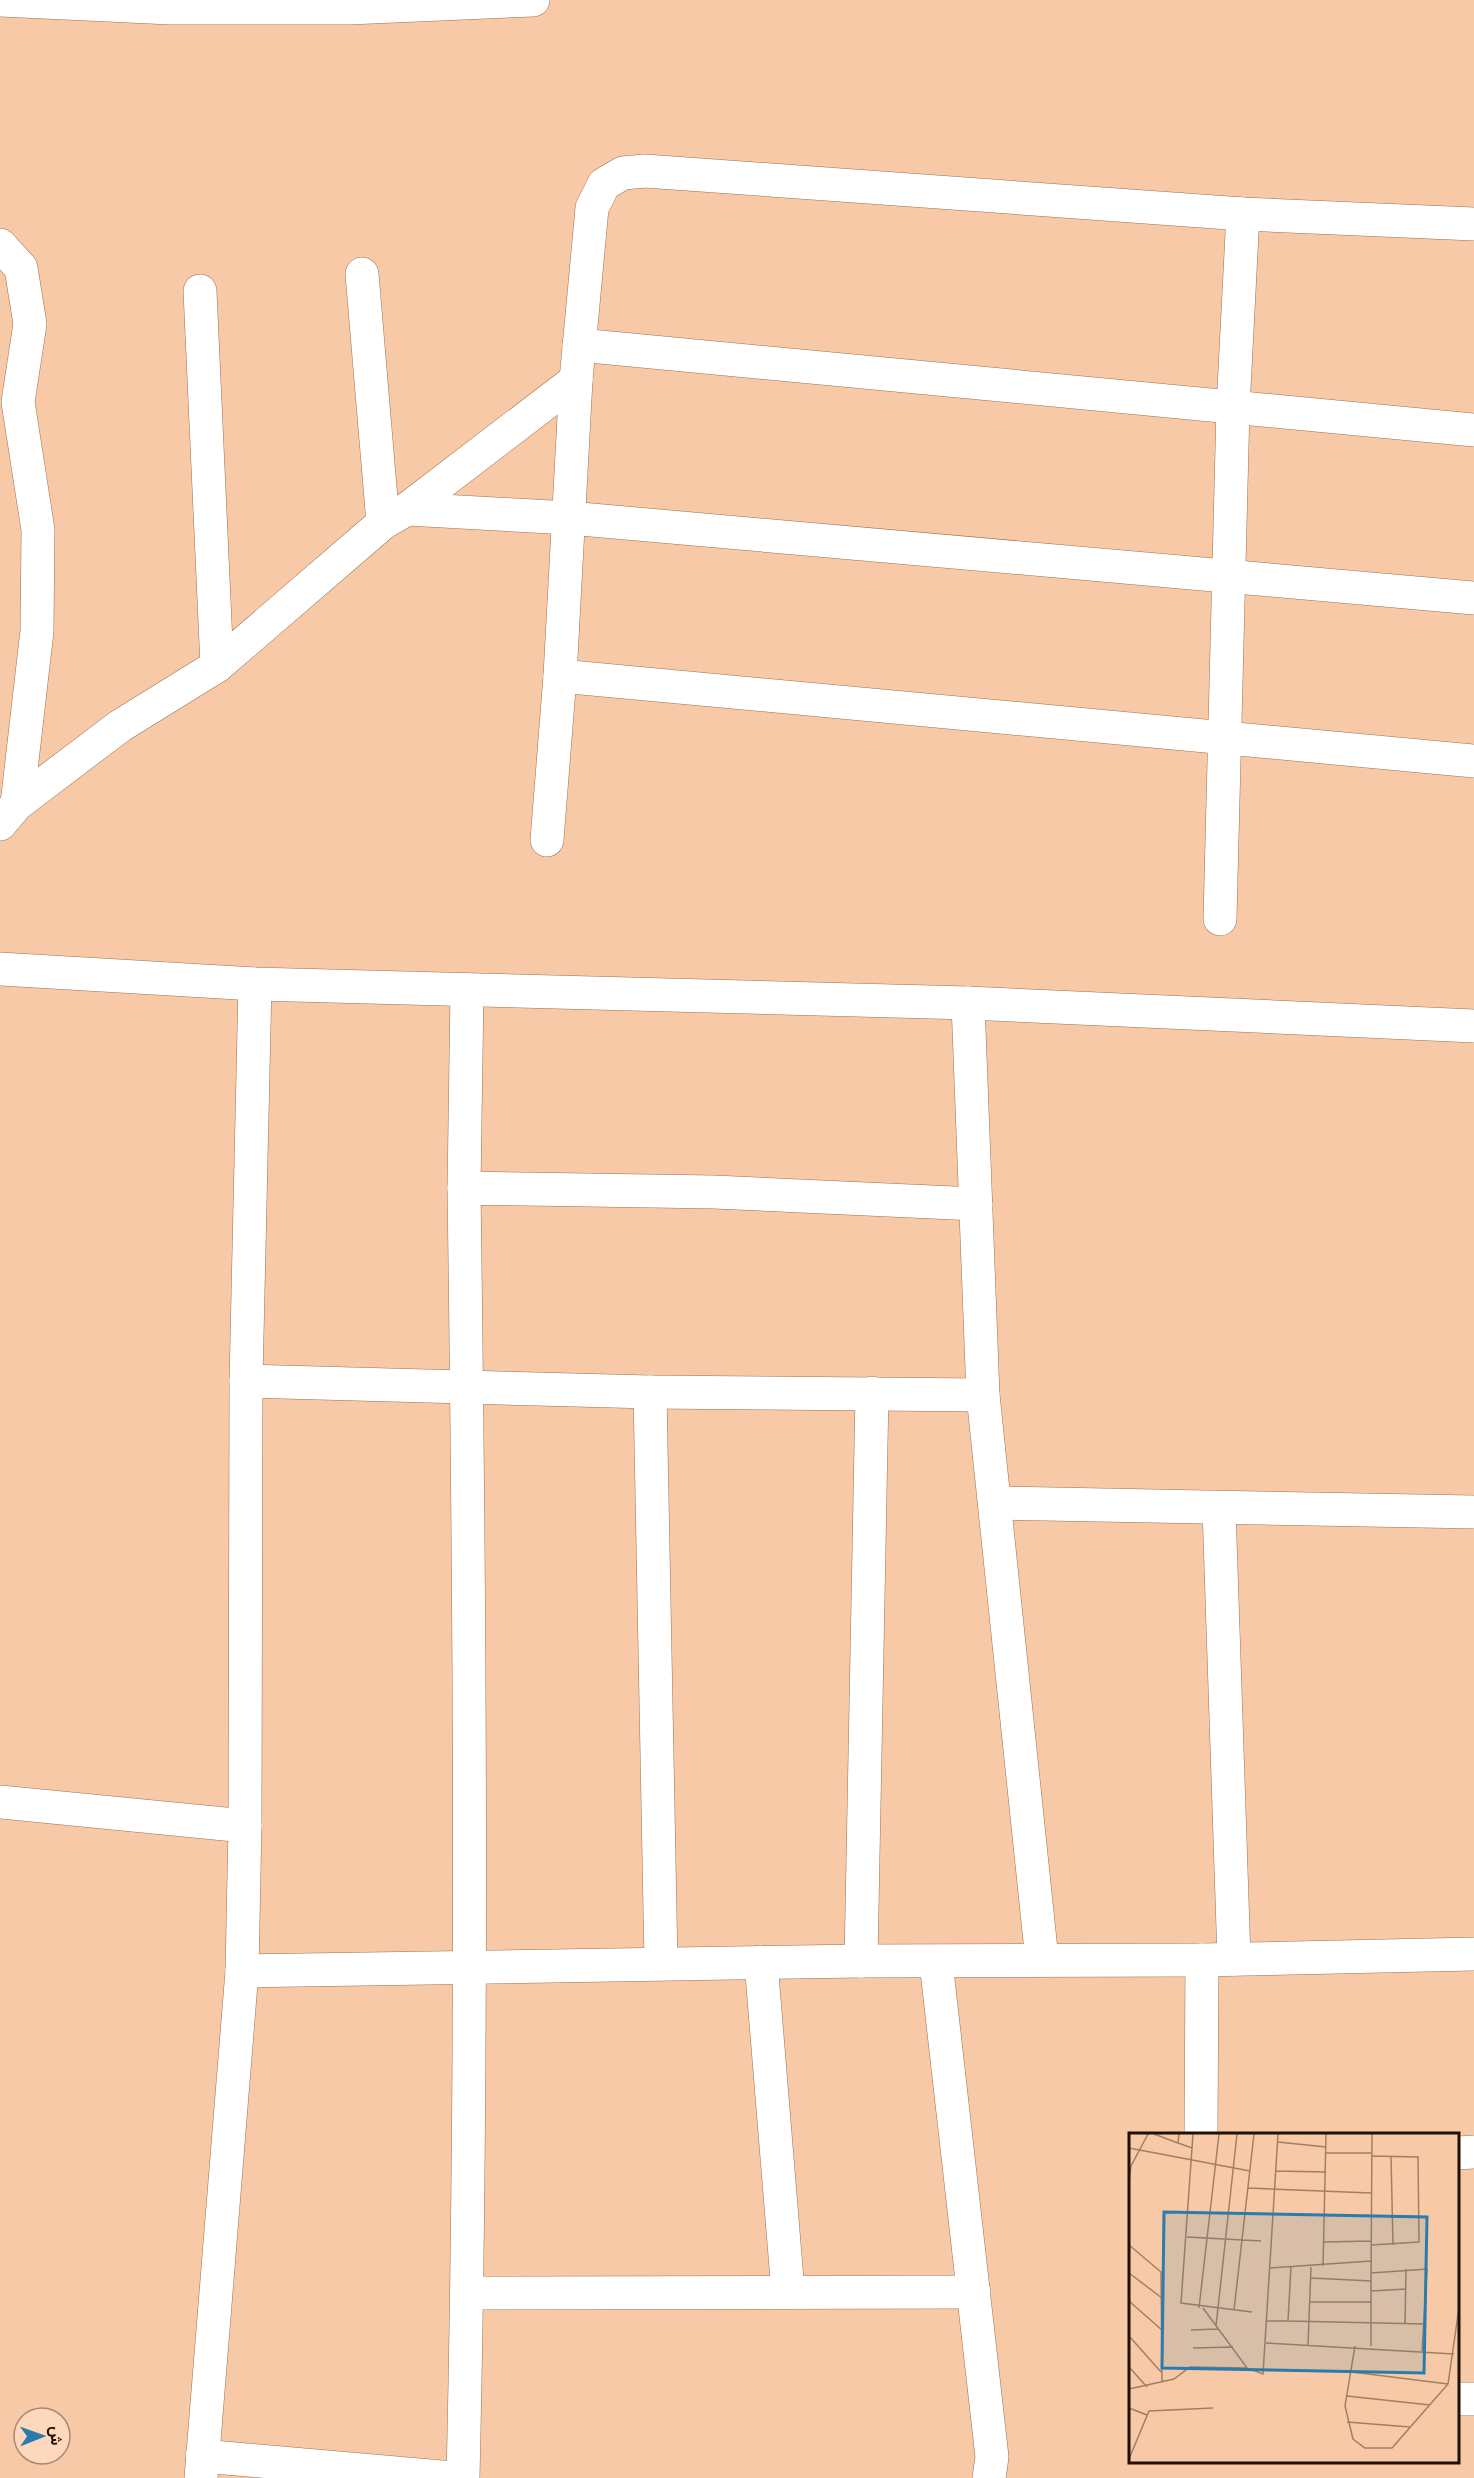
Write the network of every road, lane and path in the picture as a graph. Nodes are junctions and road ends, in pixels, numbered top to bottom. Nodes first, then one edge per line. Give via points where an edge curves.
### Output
1 (0, 0) edge
2 (533, 0) edge
3 (353, 4) edge
4 (1243, 214) junction
5 (1474, 224) edge
6 (0, 245) edge
7 (362, 274) dead end
8 (200, 291) dead end
9 (579, 345) junction
10 (576, 381) junction
11 (1233, 408) junction
12 (1474, 430) edge
13 (395, 516) junction
14 (569, 518) junction
15 (1227, 577) junction
16 (1474, 598) edge
17 (217, 666) junction
18 (560, 676) junction
19 (1225, 738) junction
20 (1474, 761) edge
21 (9, 814) edge
22 (547, 840) dead end
23 (1220, 919) dead end
24 (0, 969) edge
25 (255, 984) junction
26 (467, 990) junction
27 (968, 1003) junction
28 (1474, 1026) edge
29 (464, 1188) junction
30 (976, 1204) junction
31 (246, 1382) junction
32 (467, 1386) junction
33 (650, 1392) junction
34 (872, 1393) junction
35 (983, 1395) junction
36 (996, 1503) junction
37 (1219, 1508) junction
38 (1474, 1512) edge
39 (0, 1802) edge
40 (245, 1826) junction
41 (1474, 1954) edge
42 (1234, 1959) junction
43 (1042, 1960) junction
44 (1202, 1960) junction
45 (861, 1961) junction
46 (761, 1962) junction
47 (936, 1962) junction
48 (661, 1963) junction
49 (470, 1969) junction
50 (242, 1971) junction
51 (1201, 2133) edge
52 (1474, 2152) edge
53 (1459, 2153) edge
54 (788, 2292) junction
55 (974, 2292) junction
56 (467, 2293) junction
57 (202, 2467) edge
58 (453, 2478) edge
59 (463, 2478) edge
60 (989, 2478) edge

1 - 3 street via 171,8
2 - 3 street
4 - 5 street
4 - 9 street via 645,171 623,173 604,184 592,208
4 - 11 street
6 - 21 street via 21,268 30,324 18,402 38,530 37,631
7 - 13 street
8 - 17 street
9 - 10 street
9 - 11 street
10 - 13 street
10 - 14 street
11 - 12 street
11 - 15 street
13 - 14 street
13 - 17 street
14 - 15 street
14 - 18 street
15 - 16 street
15 - 19 street
17 - 21 street via 120,726
18 - 19 street
18 - 22 street
19 - 20 street
19 - 23 street
24 - 25 street
25 - 26 street
25 - 31 street
26 - 27 street
26 - 29 street
27 - 28 street
27 - 30 street
29 - 30 street via 714,1192
29 - 32 street
30 - 35 street
31 - 32 street
31 - 40 street
32 - 33 street
32 - 49 street
33 - 34 street
33 - 48 street
34 - 35 street
34 - 45 street
35 - 36 street
36 - 37 street
36 - 43 street
37 - 38 street
37 - 42 street
39 - 40 street
40 - 50 street
41 - 42 street
42 - 44 street
43 - 44 street
43 - 47 street
44 - 51 street
45 - 46 street
45 - 47 street
46 - 48 street
46 - 54 street
47 - 55 street
48 - 49 street
49 - 50 street
49 - 56 street
50 - 57 street
52 - 53 street
54 - 55 street
54 - 56 street
55 - 60 street via 992,2457
56 - 59 street
57 - 58 street

